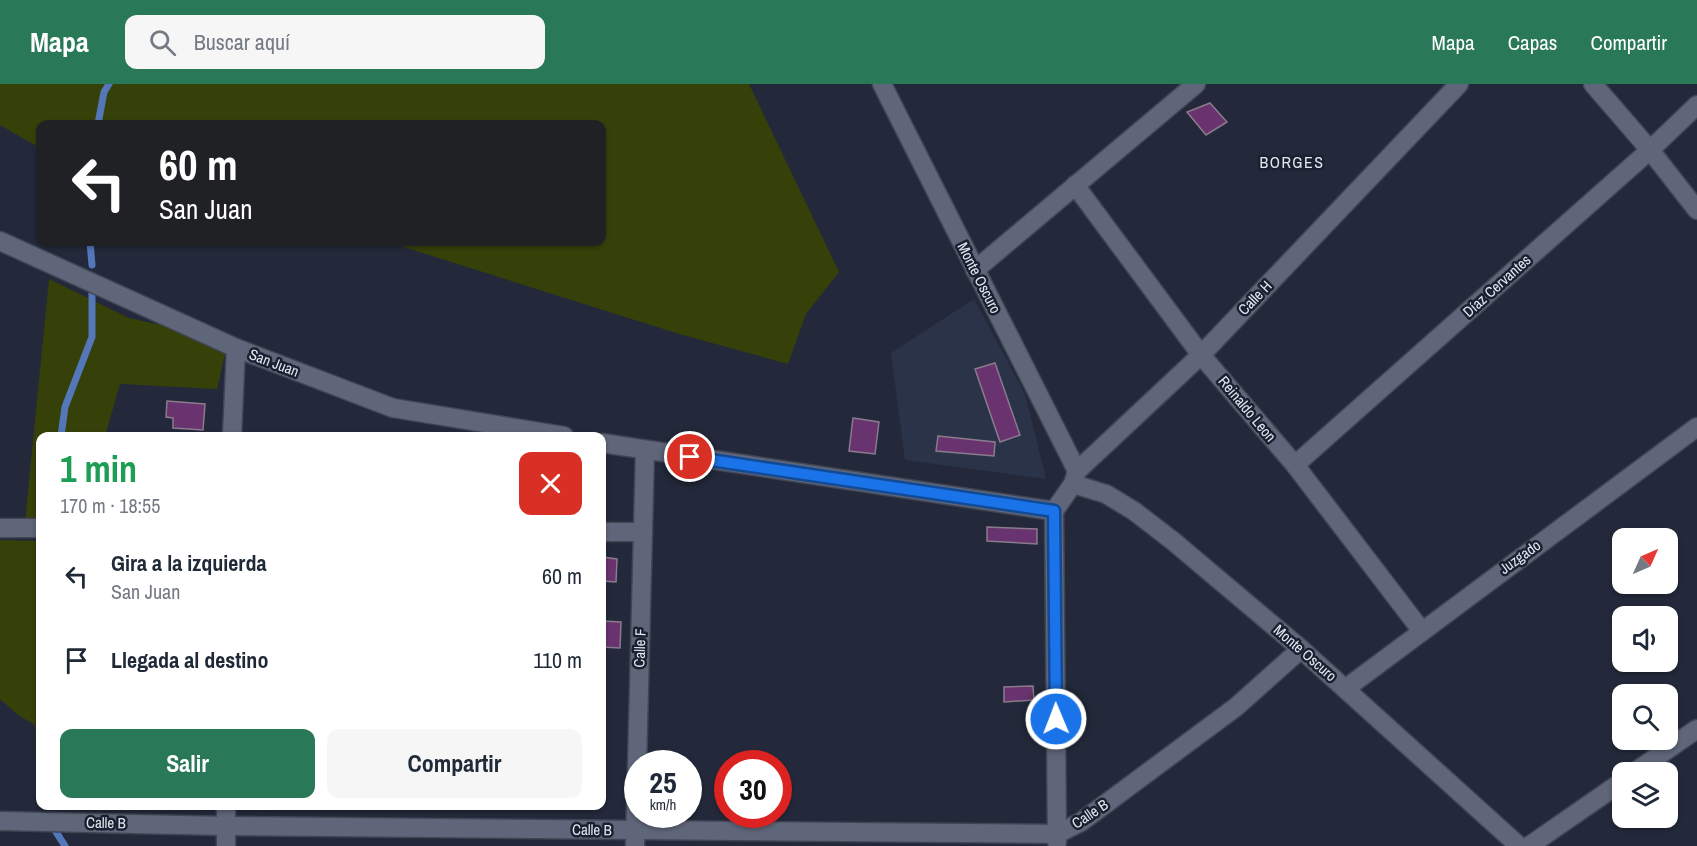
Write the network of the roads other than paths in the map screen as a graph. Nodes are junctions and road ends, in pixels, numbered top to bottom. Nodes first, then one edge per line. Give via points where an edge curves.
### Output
1 (882, 84) edge
2 (1196, 84) edge
3 (1459, 84) edge
4 (1593, 84) edge
5 (1697, 105) edge
6 (1650, 150) junction
7 (1075, 185) junction
8 (1697, 210) edge
9 (0, 241) edge
10 (975, 270) junction
11 (236, 348) junction
12 (1201, 355) junction
13 (1697, 428) edge
14 (232, 432) edge
15 (540, 432) edge
16 (606, 444) edge
17 (645, 450) junction
18 (1295, 465) junction
19 (1075, 478) junction
20 (1054, 511) junction
21 (0, 528) edge
22 (36, 528) edge
23 (606, 532) edge
24 (644, 532) junction
25 (1421, 630) junction
26 (1302, 649) junction
27 (1345, 689) junction
28 (1697, 729) edge
29 (1649, 762) edge
30 (1612, 789) edge
31 (226, 810) edge
32 (0, 821) edge
33 (226, 826) junction
34 (635, 838) edge
35 (1057, 840) edge
36 (226, 846) edge
37 (1519, 846) edge
38 (1529, 846) edge

1 - 10 street, Monte Oscuro
2 - 7 street
3 - 12 street, Calle H
4 - 6 street
5 - 6 street, Díaz Cervantes
6 - 8 street
6 - 18 street, Díaz Cervantes
7 - 10 street
7 - 12 street, Reinaldo Leon
9 - 11 street, San Juan
10 - 19 street, Monte Oscuro
11 - 14 street
11 - 15 street, San Juan via 393,408
12 - 18 street, Reinaldo Leon
12 - 19 street, Calle H
13 - 25 street, Juzgado
16 - 17 street
17 - 20 street
17 - 24 street, Calle F
18 - 25 street, Reinaldo Leon
19 - 20 street, Calle H
19 - 26 street, Monte Oscuro via 1134,511
20 - 35 street
21 - 22 street
23 - 24 street
24 - 34 street, Calle F
25 - 27 street, Juzgado
26 - 27 street, Monte Oscuro
26 - 35 street, Calle B via 1236,707
27 - 37 street, Monte Oscuro
28 - 29 street
30 - 38 street
31 - 33 street
32 - 33 street, Calle B
33 - 34 street, Calle B
33 - 36 street
34 - 35 street, Calle B

